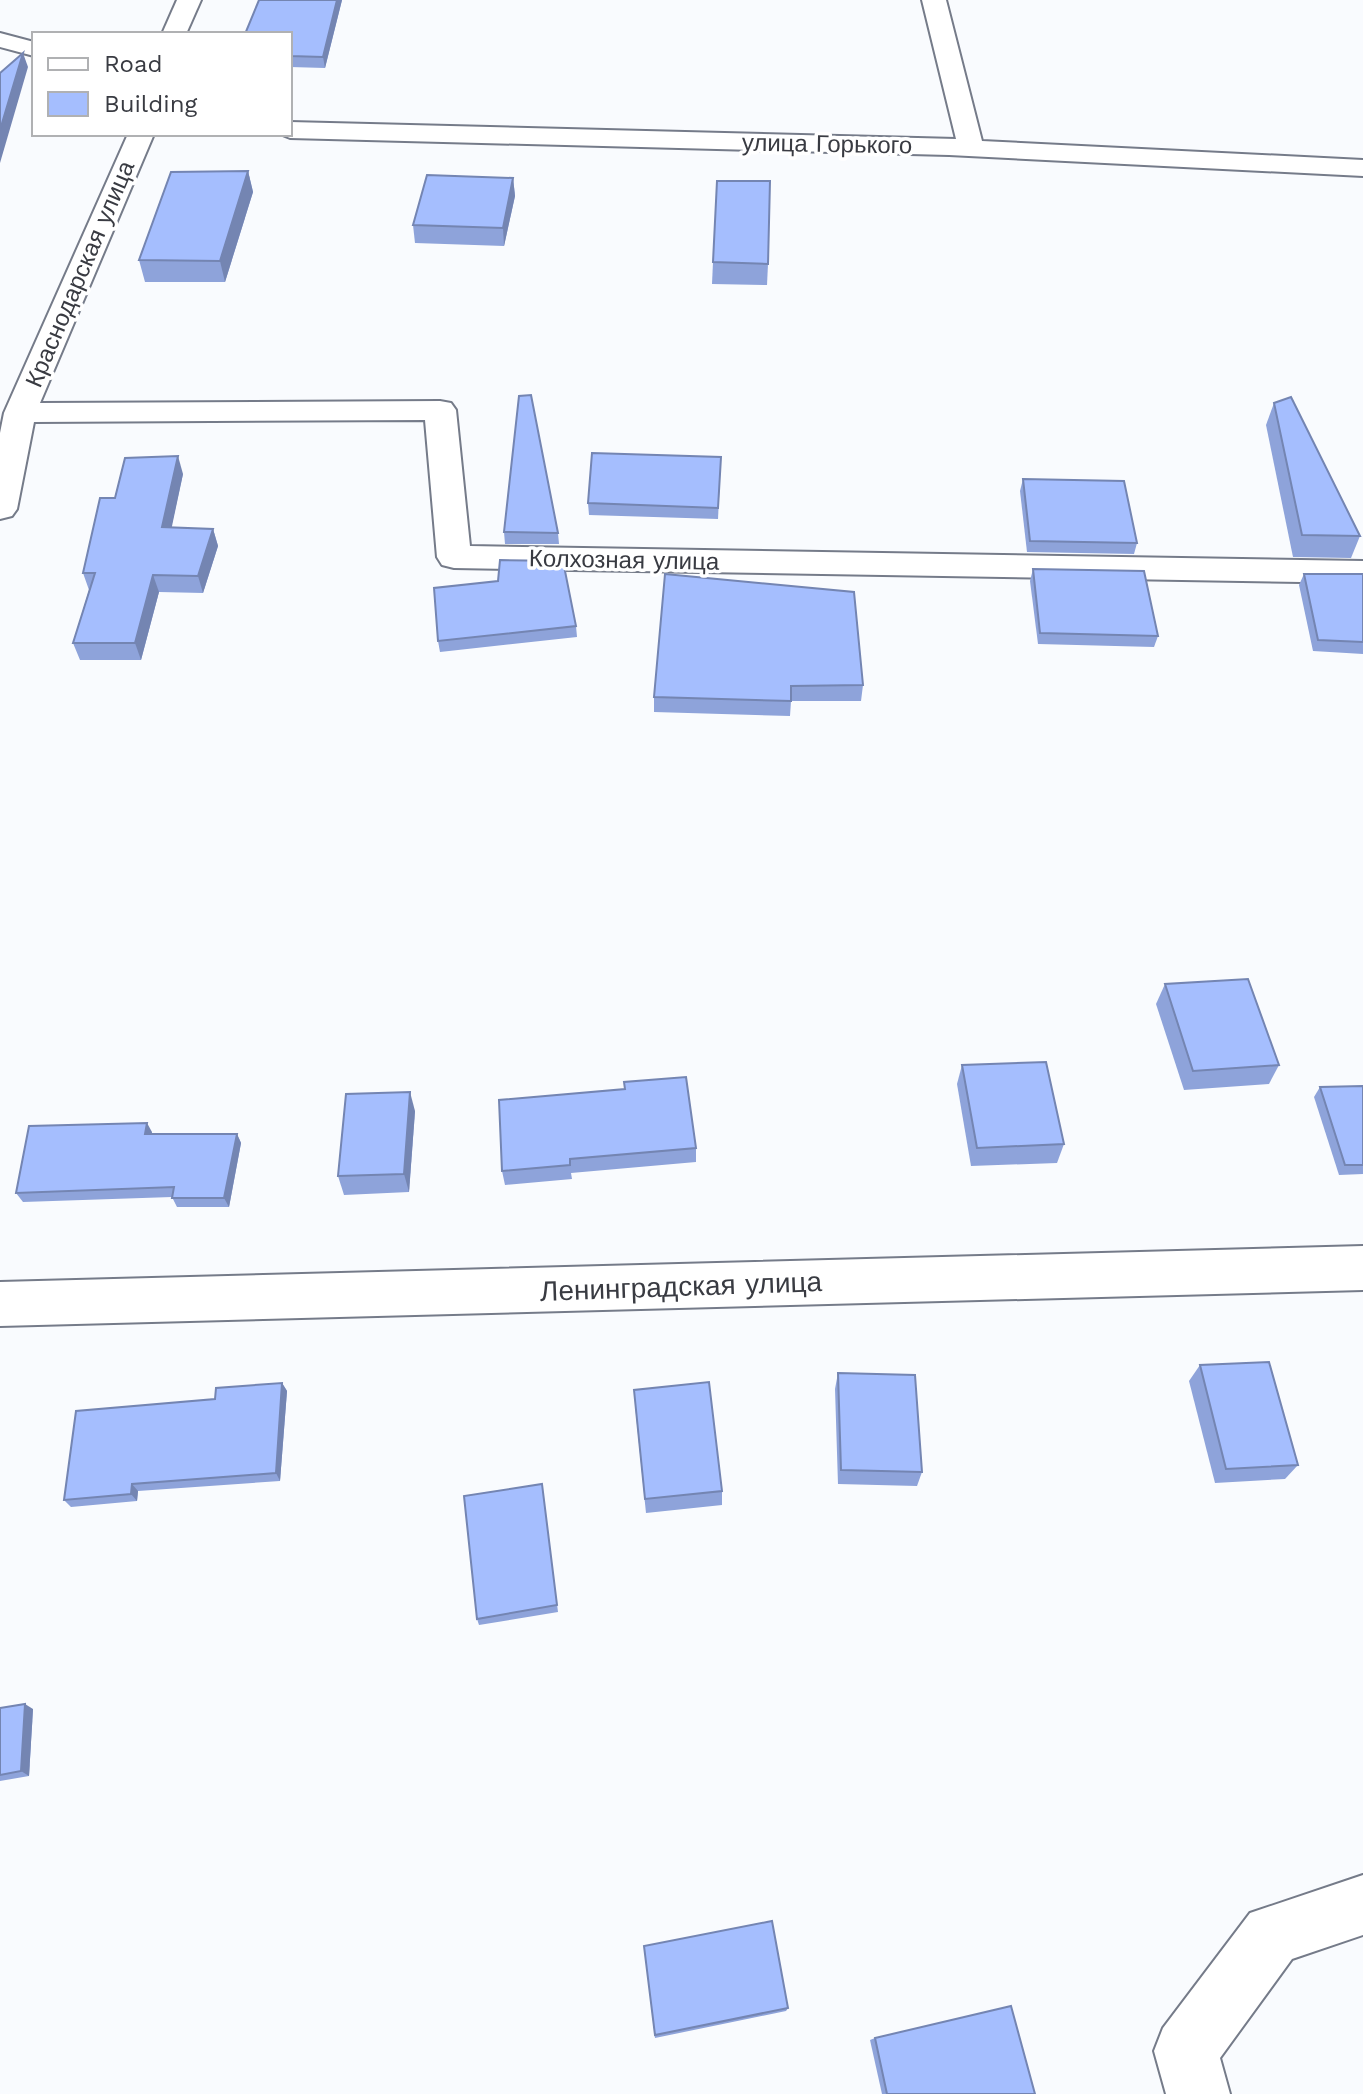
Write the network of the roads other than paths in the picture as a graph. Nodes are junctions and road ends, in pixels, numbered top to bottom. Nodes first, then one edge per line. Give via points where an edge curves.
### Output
1 (189, 0) edge
2 (934, 0) edge
3 (175, 32) edge
4 (0, 40) edge
5 (32, 48) edge
6 (292, 130) edge
7 (140, 136) edge
8 (971, 148) junction
9 (1363, 168) edge
10 (20, 413) junction
11 (0, 509) edge
12 (1363, 572) edge
13 (1363, 1269) edge
14 (0, 1304) edge
15 (1363, 1905) edge
16 (1198, 2094) edge

1 - 3 street
2 - 8 street
4 - 5 street
6 - 8 street, улица Горького
7 - 10 street, Краснодарская улица
8 - 9 street, улица Горького
10 - 11 street, Краснодарская улица
10 - 12 street, Колхозная улица via 440,410 454,557
13 - 14 street, Ленинградская улица
15 - 16 street via 1272,1935 1186,2051

